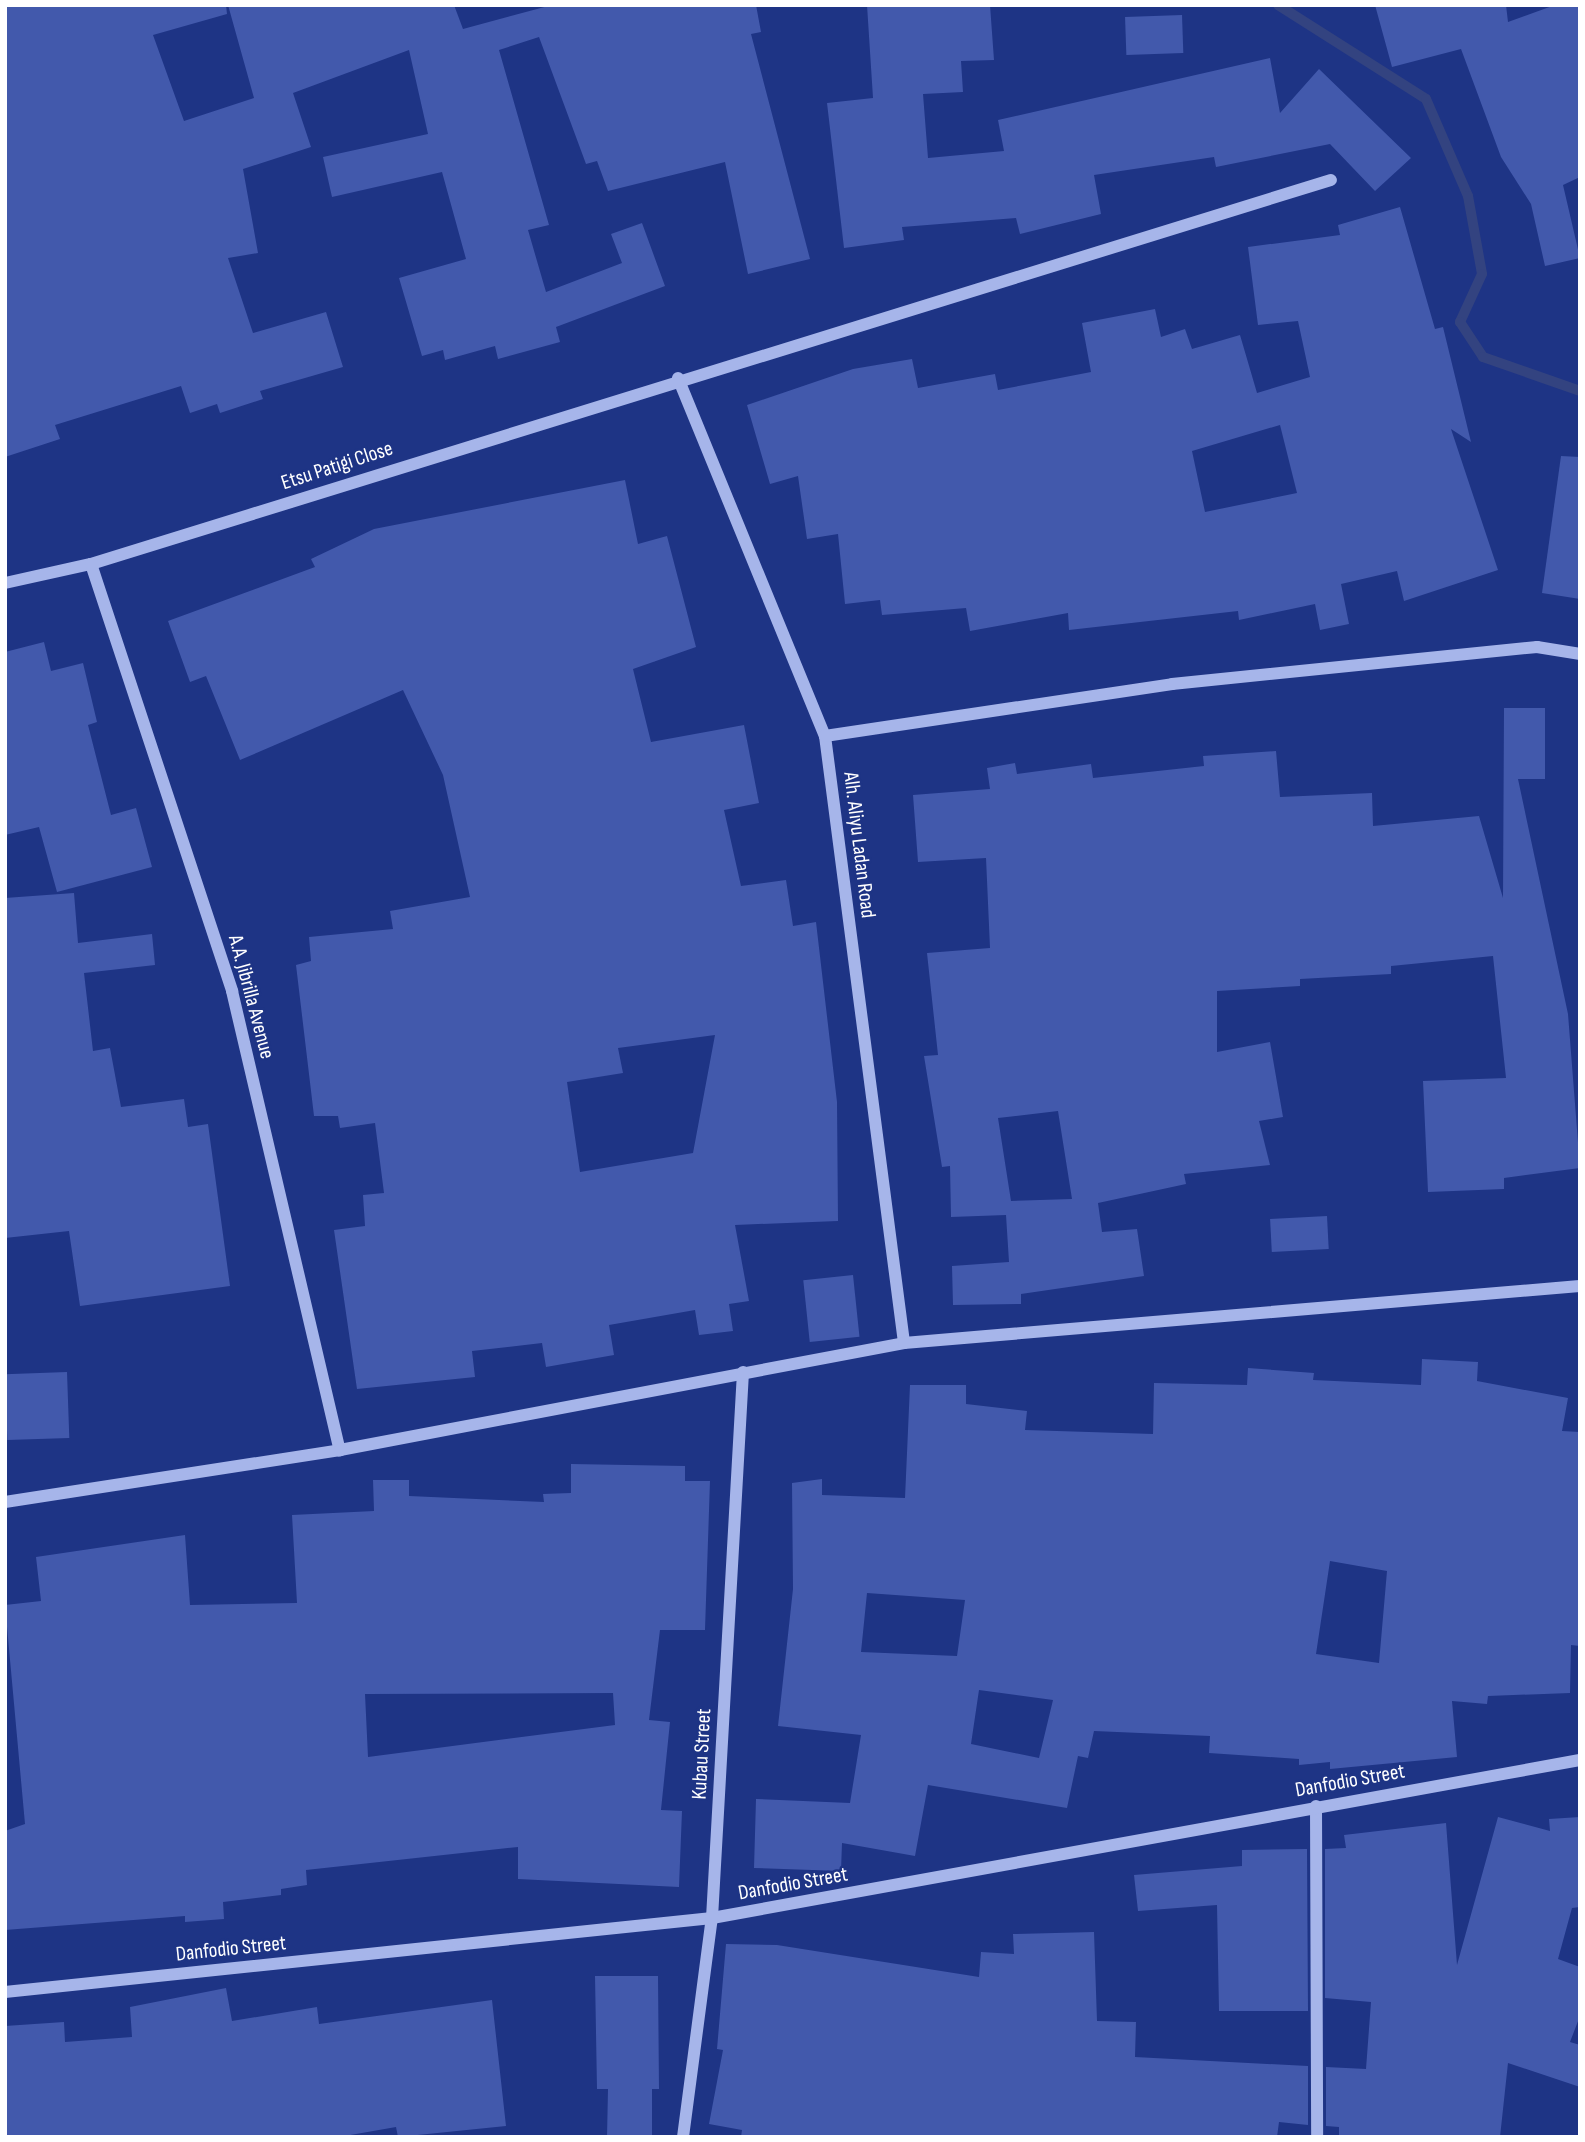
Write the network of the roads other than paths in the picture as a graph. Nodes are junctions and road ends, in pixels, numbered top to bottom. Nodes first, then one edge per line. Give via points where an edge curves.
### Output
1 (1331, 180) dead end
2 (678, 378) junction
3 (91, 564) junction
4 (5, 583) edge
5 (1580, 654) edge
6 (825, 736) junction
7 (1580, 1286) edge
8 (904, 1343) junction
9 (743, 1372) junction
10 (340, 1450) junction
11 (5, 1502) edge
12 (1580, 1760) edge
13 (1316, 1806) junction
14 (712, 1918) junction
15 (5, 1992) edge
16 (683, 2137) edge
17 (1317, 2137) edge

1 - 2 street, Etsu Patigi Close
2 - 3 street, Etsu Patigi Close
2 - 6 street, Alh. Aliyu Ladan Road
3 - 4 street, Etsu Patigi Close
3 - 10 street, A.A. Jibrilla Avenue via 232,991
5 - 6 street via 1537,647 1172,684
6 - 8 street, Alh. Aliyu Ladan Road
7 - 8 street
8 - 9 street
9 - 10 street
9 - 14 street, Kubau Street
10 - 11 street
12 - 13 street, Danfodio Street
13 - 14 street, Danfodio Street
13 - 17 street
14 - 15 street, Danfodio Street
14 - 16 street, Kubau Street

